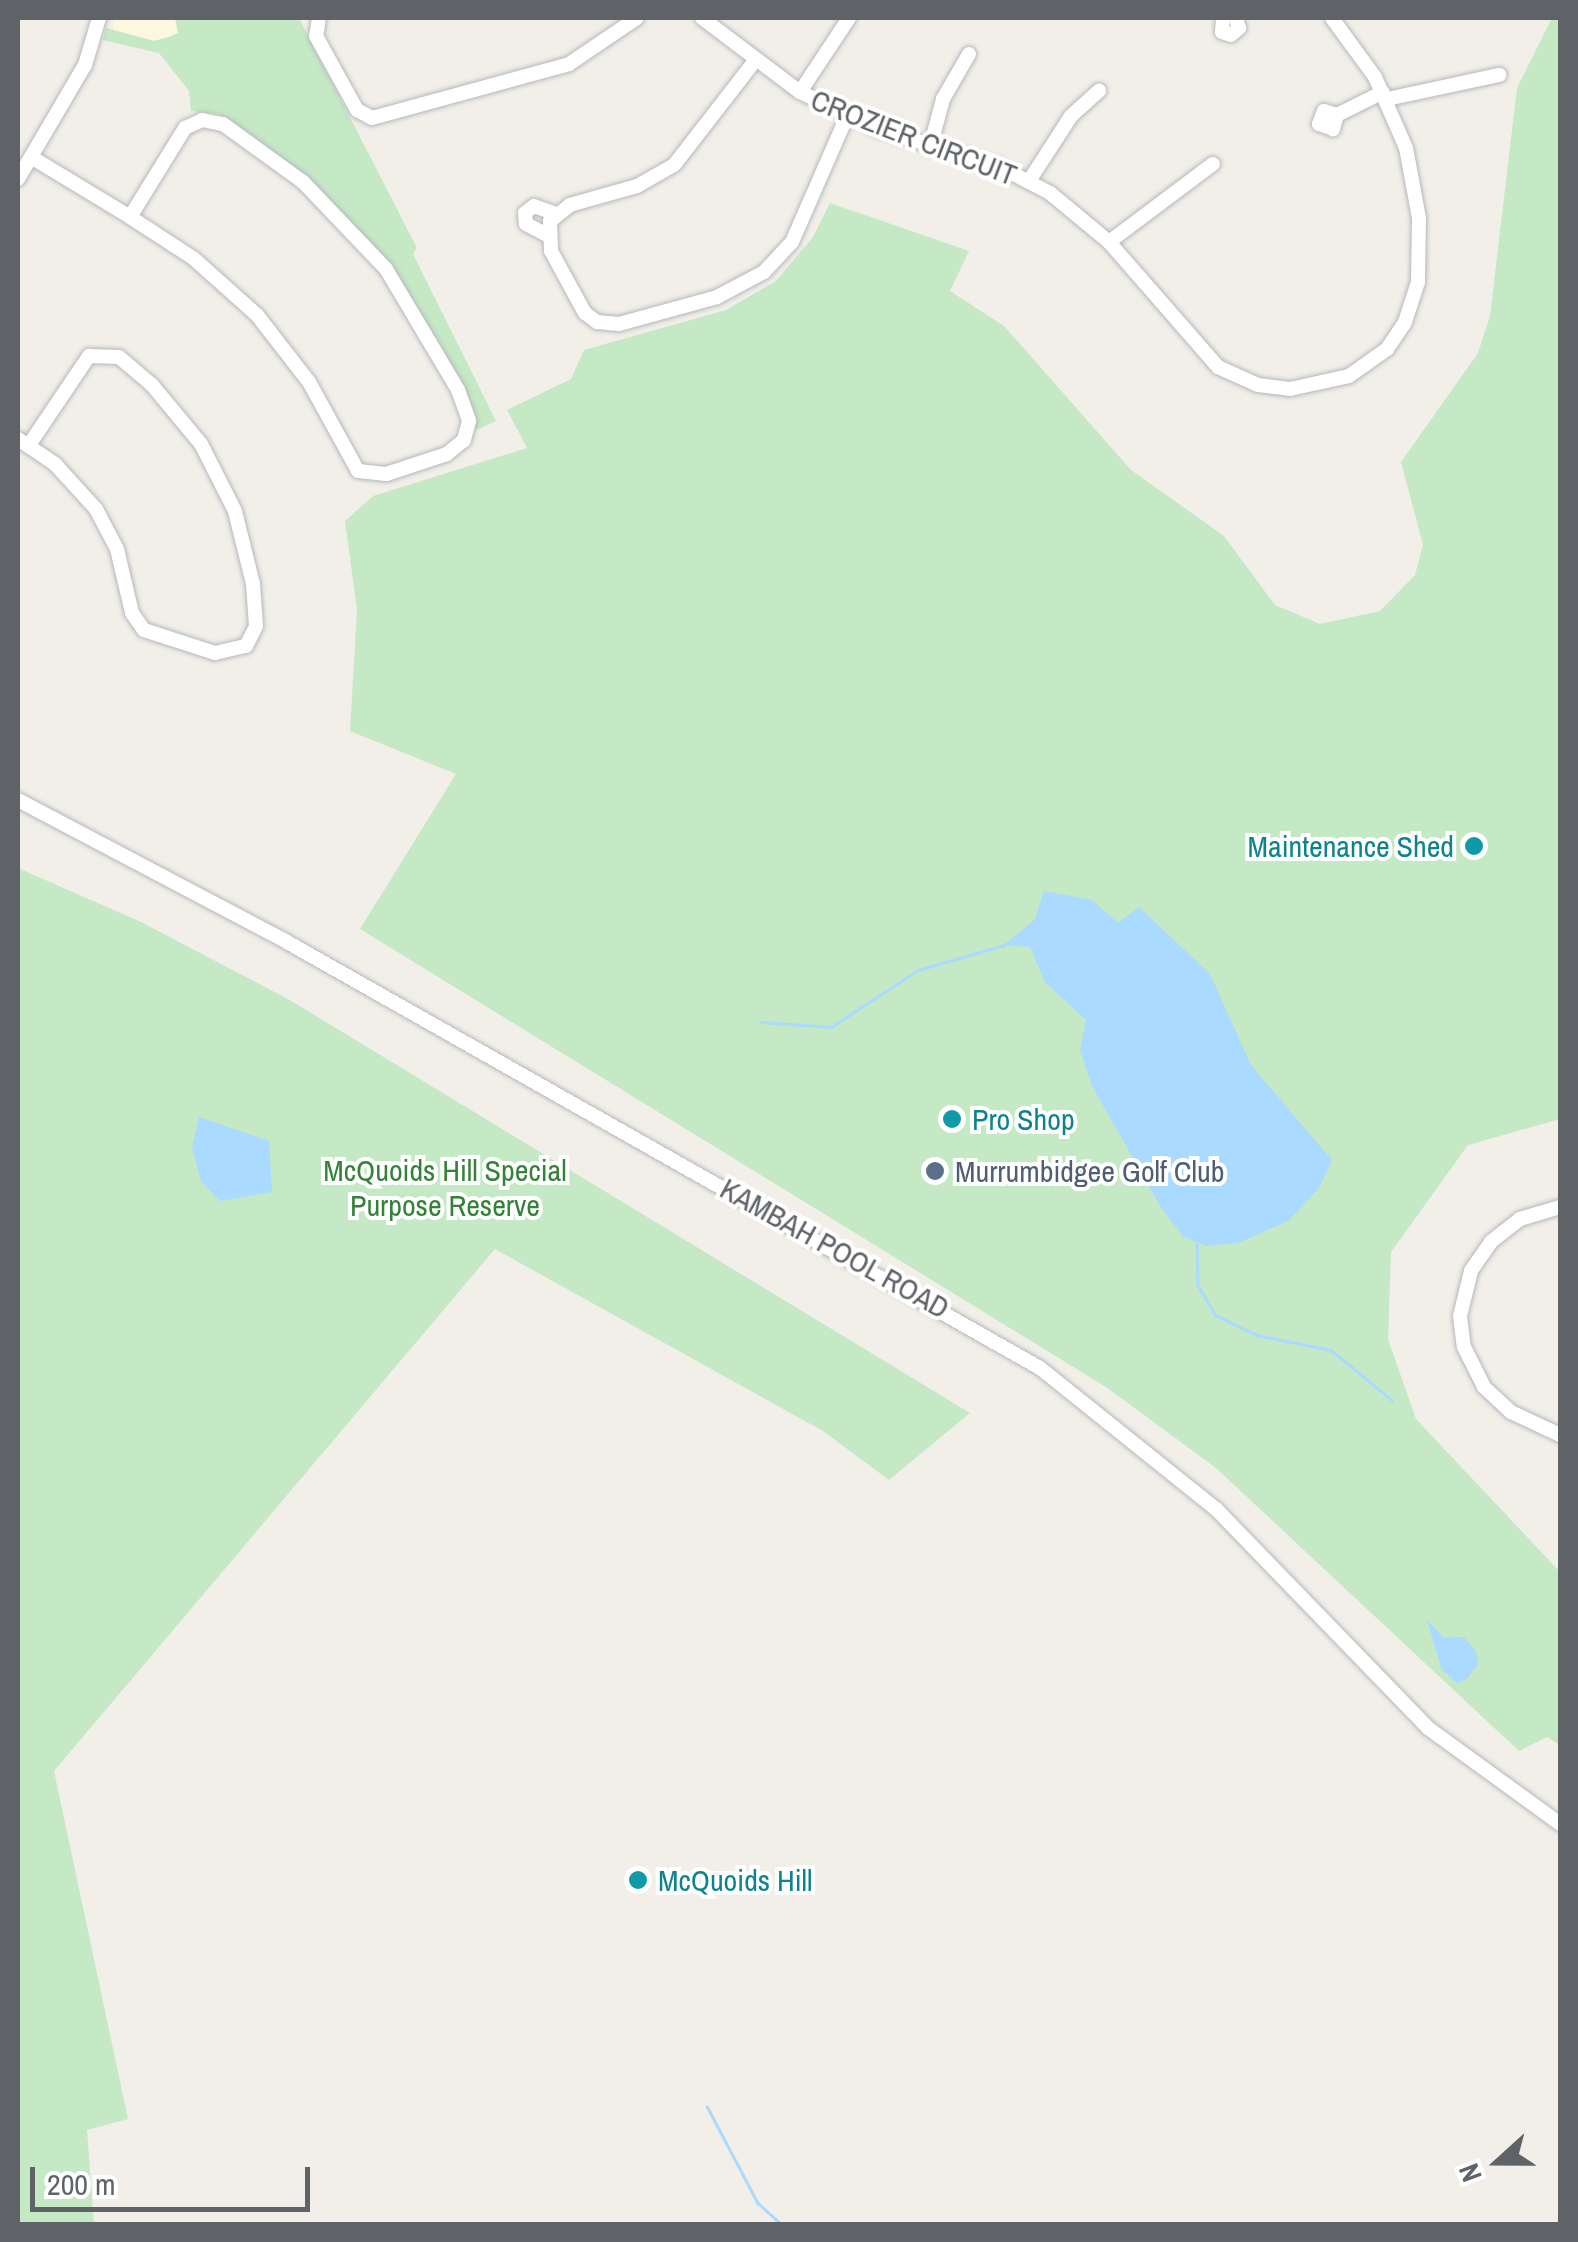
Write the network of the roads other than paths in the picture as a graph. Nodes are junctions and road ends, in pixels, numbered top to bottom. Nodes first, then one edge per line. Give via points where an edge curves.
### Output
1 (99, 18) edge
2 (318, 18) edge
3 (638, 18) edge
4 (702, 18) edge
5 (848, 18) edge
6 (1223, 18) edge
7 (1236, 18) edge
8 (1332, 18) edge
9 (969, 54) dead end
10 (754, 62) junction
11 (1499, 75) dead end
12 (1099, 90) dead end
13 (800, 92) junction
14 (1385, 95) junction
15 (1337, 115) dead end
16 (847, 116) junction
17 (931, 144) junction
18 (30, 157) junction
19 (1213, 164) dead end
20 (18, 179) edge
21 (1028, 181) junction
22 (556, 214) junction
23 (130, 217) junction
24 (547, 235) junction
25 (1108, 242) junction
26 (23, 442) edge
27 (18, 800) edge
28 (1560, 1207) edge
29 (1560, 1435) edge
30 (1560, 1824) edge

1 - 18 street via 85,65
2 - 3 street via 316,36 357,110 372,118 569,64
4 - 10 street, CROZIER CIRCUIT
5 - 13 street
6 - 7 street via 1220,27 1232,35 1240,28
8 - 14 street, CROZIER CIRCUIT
9 - 17 street via 943,99
10 - 13 street, CROZIER CIRCUIT
10 - 22 street via 674,165 637,186
11 - 14 street
12 - 21 street via 1071,116
13 - 16 street, CROZIER CIRCUIT
14 - 15 street
14 - 25 street, CROZIER CIRCUIT via 1414,182 1418,282 1394,340 1349,376 1290,389 1230,374 1200,351
16 - 17 street, CROZIER CIRCUIT
16 - 24 street via 792,242 737,289 602,324 585,313
17 - 21 street, CROZIER CIRCUIT
18 - 20 street
18 - 23 street
19 - 25 street
21 - 25 street, CROZIER CIRCUIT
22 - 24 street
22 - 24 street via 534,206 525,213 526,224
23 - 23 street via 185,128 202,120 223,124 303,182 386,269 458,390 469,421 464,440 447,454 386,474 358,471 272,331 193,258
26 - 26 street via 89,356 120,357 152,385 201,444 235,511 253,584 256,626 246,646 215,654 144,630 132,613 122,563 104,522 77,485
27 - 30 street, KAMBAH POOL ROAD via 288,942 1040,1368 1202,1496 1428,1728
28 - 29 street via 1520,1219 1491,1242 1471,1270 1460,1316 1464,1347 1484,1386 1511,1412

